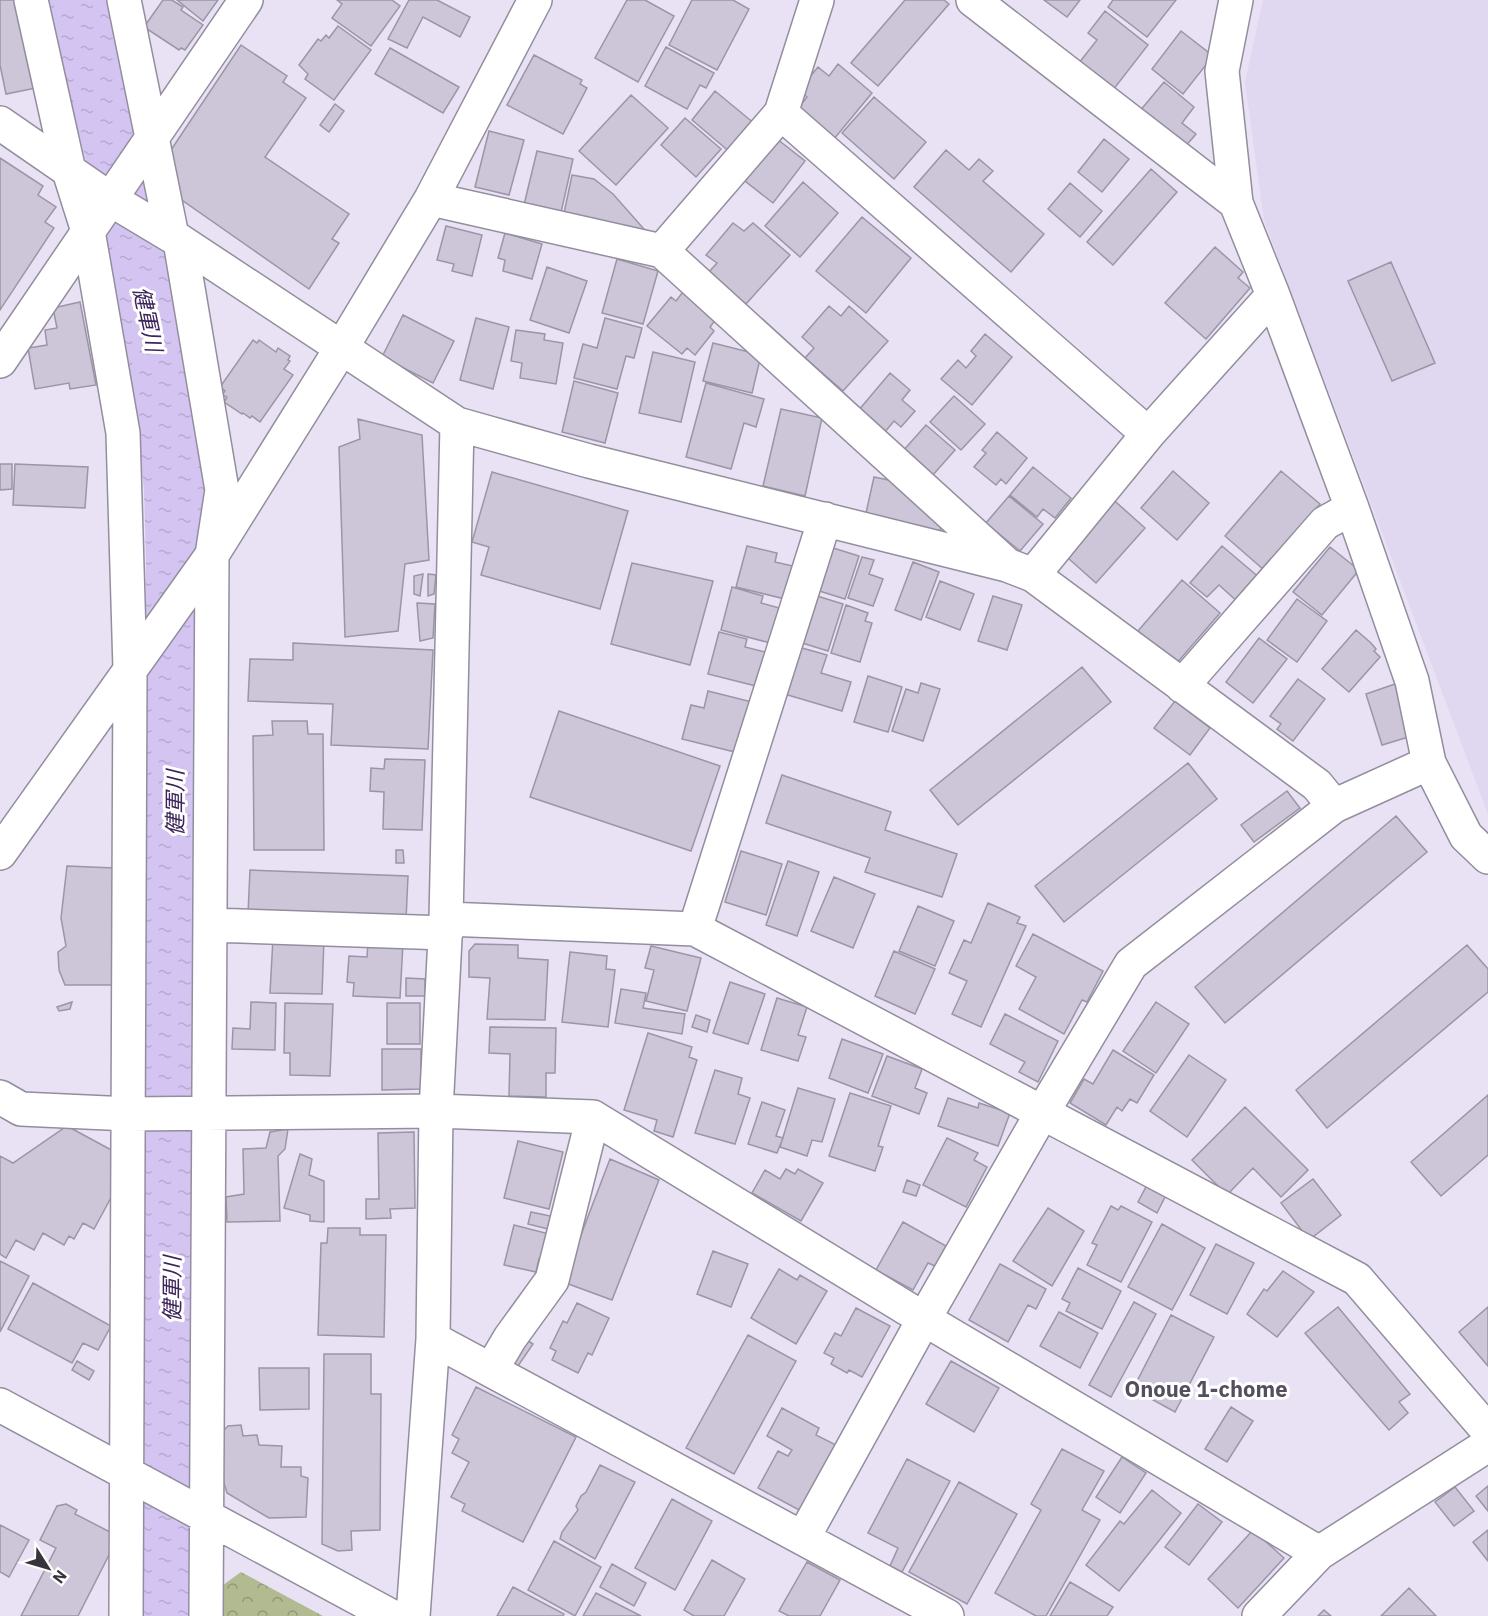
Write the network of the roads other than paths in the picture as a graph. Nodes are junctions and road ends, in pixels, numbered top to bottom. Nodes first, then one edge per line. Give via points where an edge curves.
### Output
1 (31, 0) edge
2 (124, 0) edge
3 (246, 0) edge
4 (535, 0) edge
5 (817, 0) edge
6 (973, 0) edge
7 (1236, 0) edge
8 (781, 113) junction
9 (0, 123) edge
10 (153, 136) junction
11 (69, 171) junction
12 (110, 199) junction
13 (431, 199) junction
14 (1236, 203) junction
15 (88, 231) junction
16 (176, 238) junction
17 (662, 251) junction
18 (1273, 295) junction
19 (342, 347) junction
20 (0, 362) edge
21 (457, 424) junction
22 (1148, 434) junction
23 (1352, 508) junction
24 (825, 519) junction
25 (212, 555) junction
26 (1020, 570) junction
27 (130, 669) junction
28 (1182, 686) junction
29 (1429, 763) junction
30 (1334, 806) junction
31 (0, 854) edge
32 (1488, 857) edge
33 (211, 925) junction
34 (446, 926) junction
35 (695, 929) junction
36 (0, 1097) edge
37 (436, 1111) junction
38 (210, 1113) junction
39 (1042, 1113) junction
40 (129, 1114) junction
41 (593, 1117) junction
42 (924, 1319) junction
43 (434, 1339) junction
44 (491, 1370) junction
45 (0, 1405) edge
46 (1488, 1431) edge
47 (1488, 1445) edge
48 (127, 1472) junction
49 (206, 1515) junction
50 (803, 1538) junction
51 (1319, 1553) junction
52 (126, 1616) edge
53 (206, 1616) edge
54 (391, 1616) edge
55 (413, 1616) edge
56 (947, 1616) edge
57 (1259, 1616) edge

1 - 11 street
2 - 10 street
3 - 10 street
4 - 13 street
5 - 8 street
6 - 14 street
7 - 14 street via 1222,71
8 - 17 street
8 - 22 street
9 - 11 street
10 - 12 street
10 - 16 street
11 - 12 street
11 - 15 street
12 - 15 street
12 - 16 street
13 - 17 street
13 - 19 street
14 - 18 street
15 - 20 street
15 - 27 street via 123,434
16 - 19 street
16 - 25 street via 222,490
17 - 26 street
18 - 22 street
18 - 23 street
19 - 21 street
19 - 25 street
21 - 24 street
21 - 34 street
22 - 26 street
23 - 28 street via 1325,523
23 - 29 street via 1413,681
24 - 26 street
24 - 35 street
25 - 27 street
25 - 33 street
26 - 28 street
27 - 31 street
27 - 40 street
28 - 30 street via 1317,785
29 - 30 street
29 - 32 street via 1466,836
30 - 39 street via 1131,964
33 - 34 street
33 - 38 street
34 - 35 street
34 - 37 street
35 - 39 street
36 - 40 street via 21,1109
37 - 38 street
37 - 41 street
37 - 43 street
38 - 40 street
38 - 49 street
39 - 42 street
39 - 46 street via 1357,1279
40 - 48 street
41 - 42 street
41 - 44 street via 552,1280
42 - 50 street
42 - 51 street
43 - 44 street
43 - 55 street
44 - 50 street
45 - 48 street
47 - 51 street
48 - 49 street
48 - 52 street
49 - 53 street
49 - 54 street
50 - 56 street
51 - 57 street

